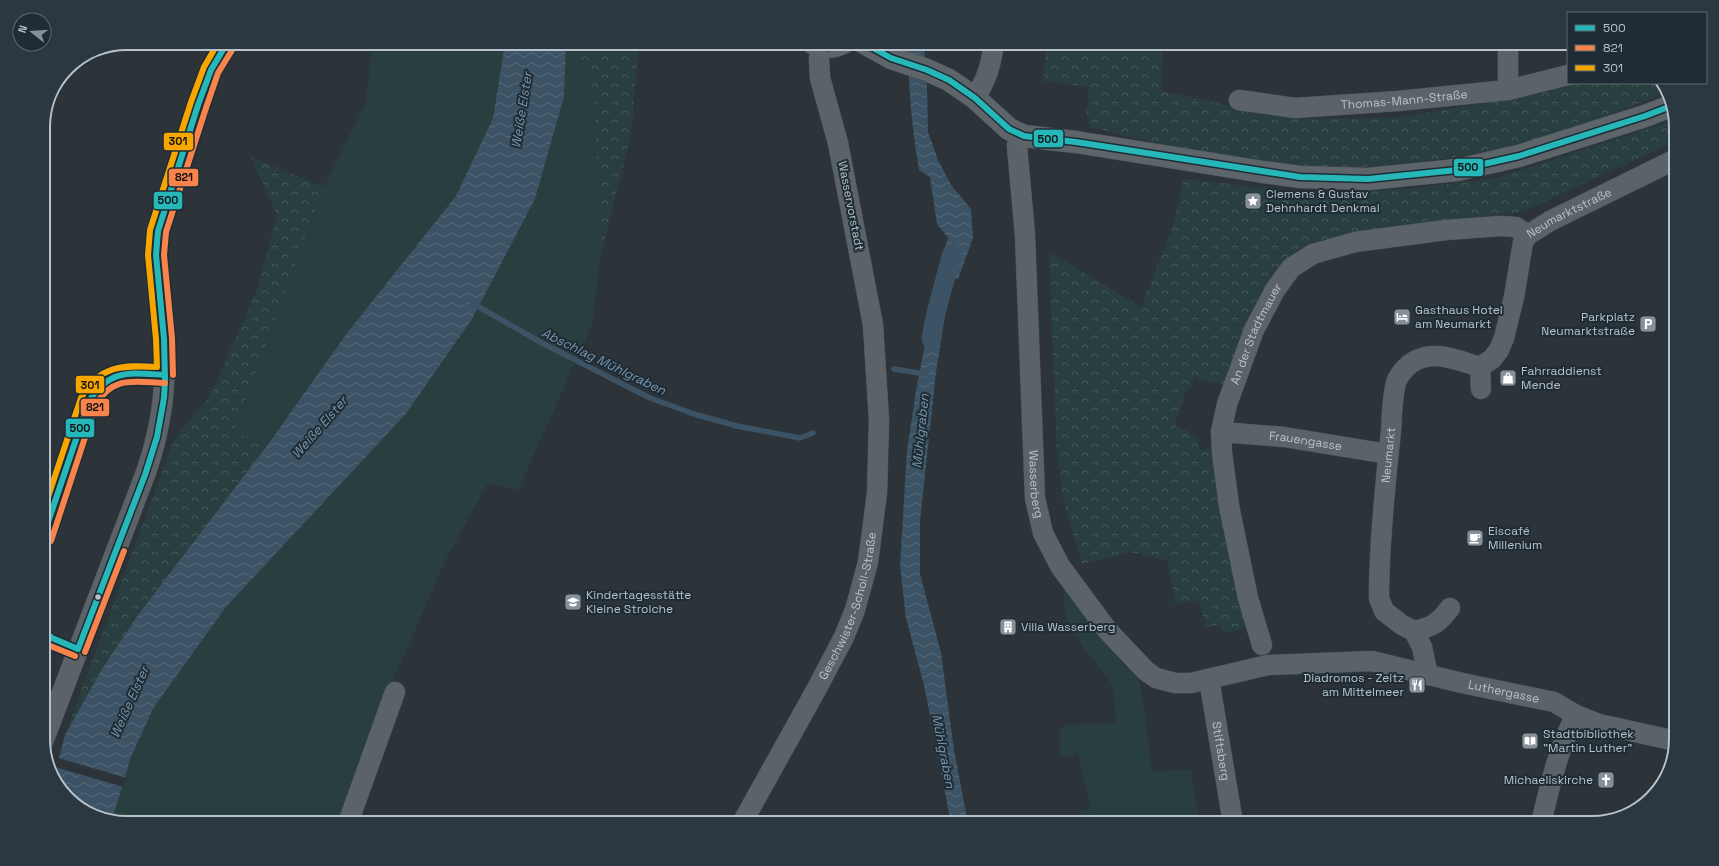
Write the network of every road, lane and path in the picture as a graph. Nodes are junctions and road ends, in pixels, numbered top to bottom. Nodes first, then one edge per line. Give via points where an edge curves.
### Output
1 (211, 50) edge
2 (223, 50) edge
3 (818, 50) edge
4 (875, 50) edge
5 (993, 50) edge
6 (1508, 50) edge
7 (212, 70) junction
8 (1567, 74) edge
9 (1508, 90) junction
10 (975, 98) junction
11 (1239, 100) dead end
12 (1667, 108) edge
13 (1019, 134) junction
14 (1669, 162) edge
15 (1528, 235) junction
16 (1480, 367) junction
17 (877, 368) joint
18 (1481, 389) dead end
19 (1221, 432) junction
20 (1388, 454) junction
21 (1450, 608) dead end
22 (1414, 631) junction
23 (1262, 645) dead end
24 (1428, 675) junction
25 (1210, 679) junction
26 (395, 692) dead end
27 (1576, 714) junction
28 (50, 724) edge
29 (1669, 739) edge
30 (351, 816) edge
31 (746, 816) edge
32 (1233, 816) edge
33 (1543, 816) edge

1 - 7 street
2 - 7 street
3 - 17 street, Wasservorstadt via 820,78 838,143 865,277
4 - 10 main road via 949,80
5 - 10 street via 990,69
6 - 9 street
7 - 28 street via 158,231 156,255 165,379 157,437 145,475
8 - 9 street, Thomas-Mann-Straße
9 - 11 street, Thomas-Mann-Straße via 1295,108
10 - 13 main road via 999,122
12 - 13 main road via 1519,156 1457,170 1368,179 1300,177 1076,142 1030,138
13 - 25 street, Wasserberg via 1017,146 1025,235 1035,498 1043,533 1060,566 1108,631 1146,671 1156,678 1175,683
14 - 15 street, Neumarktstraße via 1550,221
15 - 16 street, Neumarktstraße via 1523,242 1504,338 1492,359
15 - 19 street, An der Stadtmauer via 1516,227 1501,226 1446,230 1332,248 1313,254 1291,268 1275,290 1254,330 1227,404
16 - 18 street
16 - 20 street, Neumarkt via 1436,355 1422,357 1410,363 1397,380
17 - 31 street, Geschwister-Scholl-Straße via 877,493 868,562 855,610 816,690
19 - 20 street, Frauengasse via 1284,437
19 - 23 street, An der Stadtmauer via 1229,506 1253,620
20 - 22 street, Neumarkt via 1379,598 1384,611
21 - 22 street via 1442,619 1430,627
22 - 24 street via 1422,647
24 - 25 street, Wasserberg via 1372,661 1268,665
24 - 27 street, Luthergasse via 1554,702
25 - 32 street, Stiftsberg
26 - 30 street
27 - 29 street, Luthergasse via 1599,724
27 - 33 street via 1567,732

